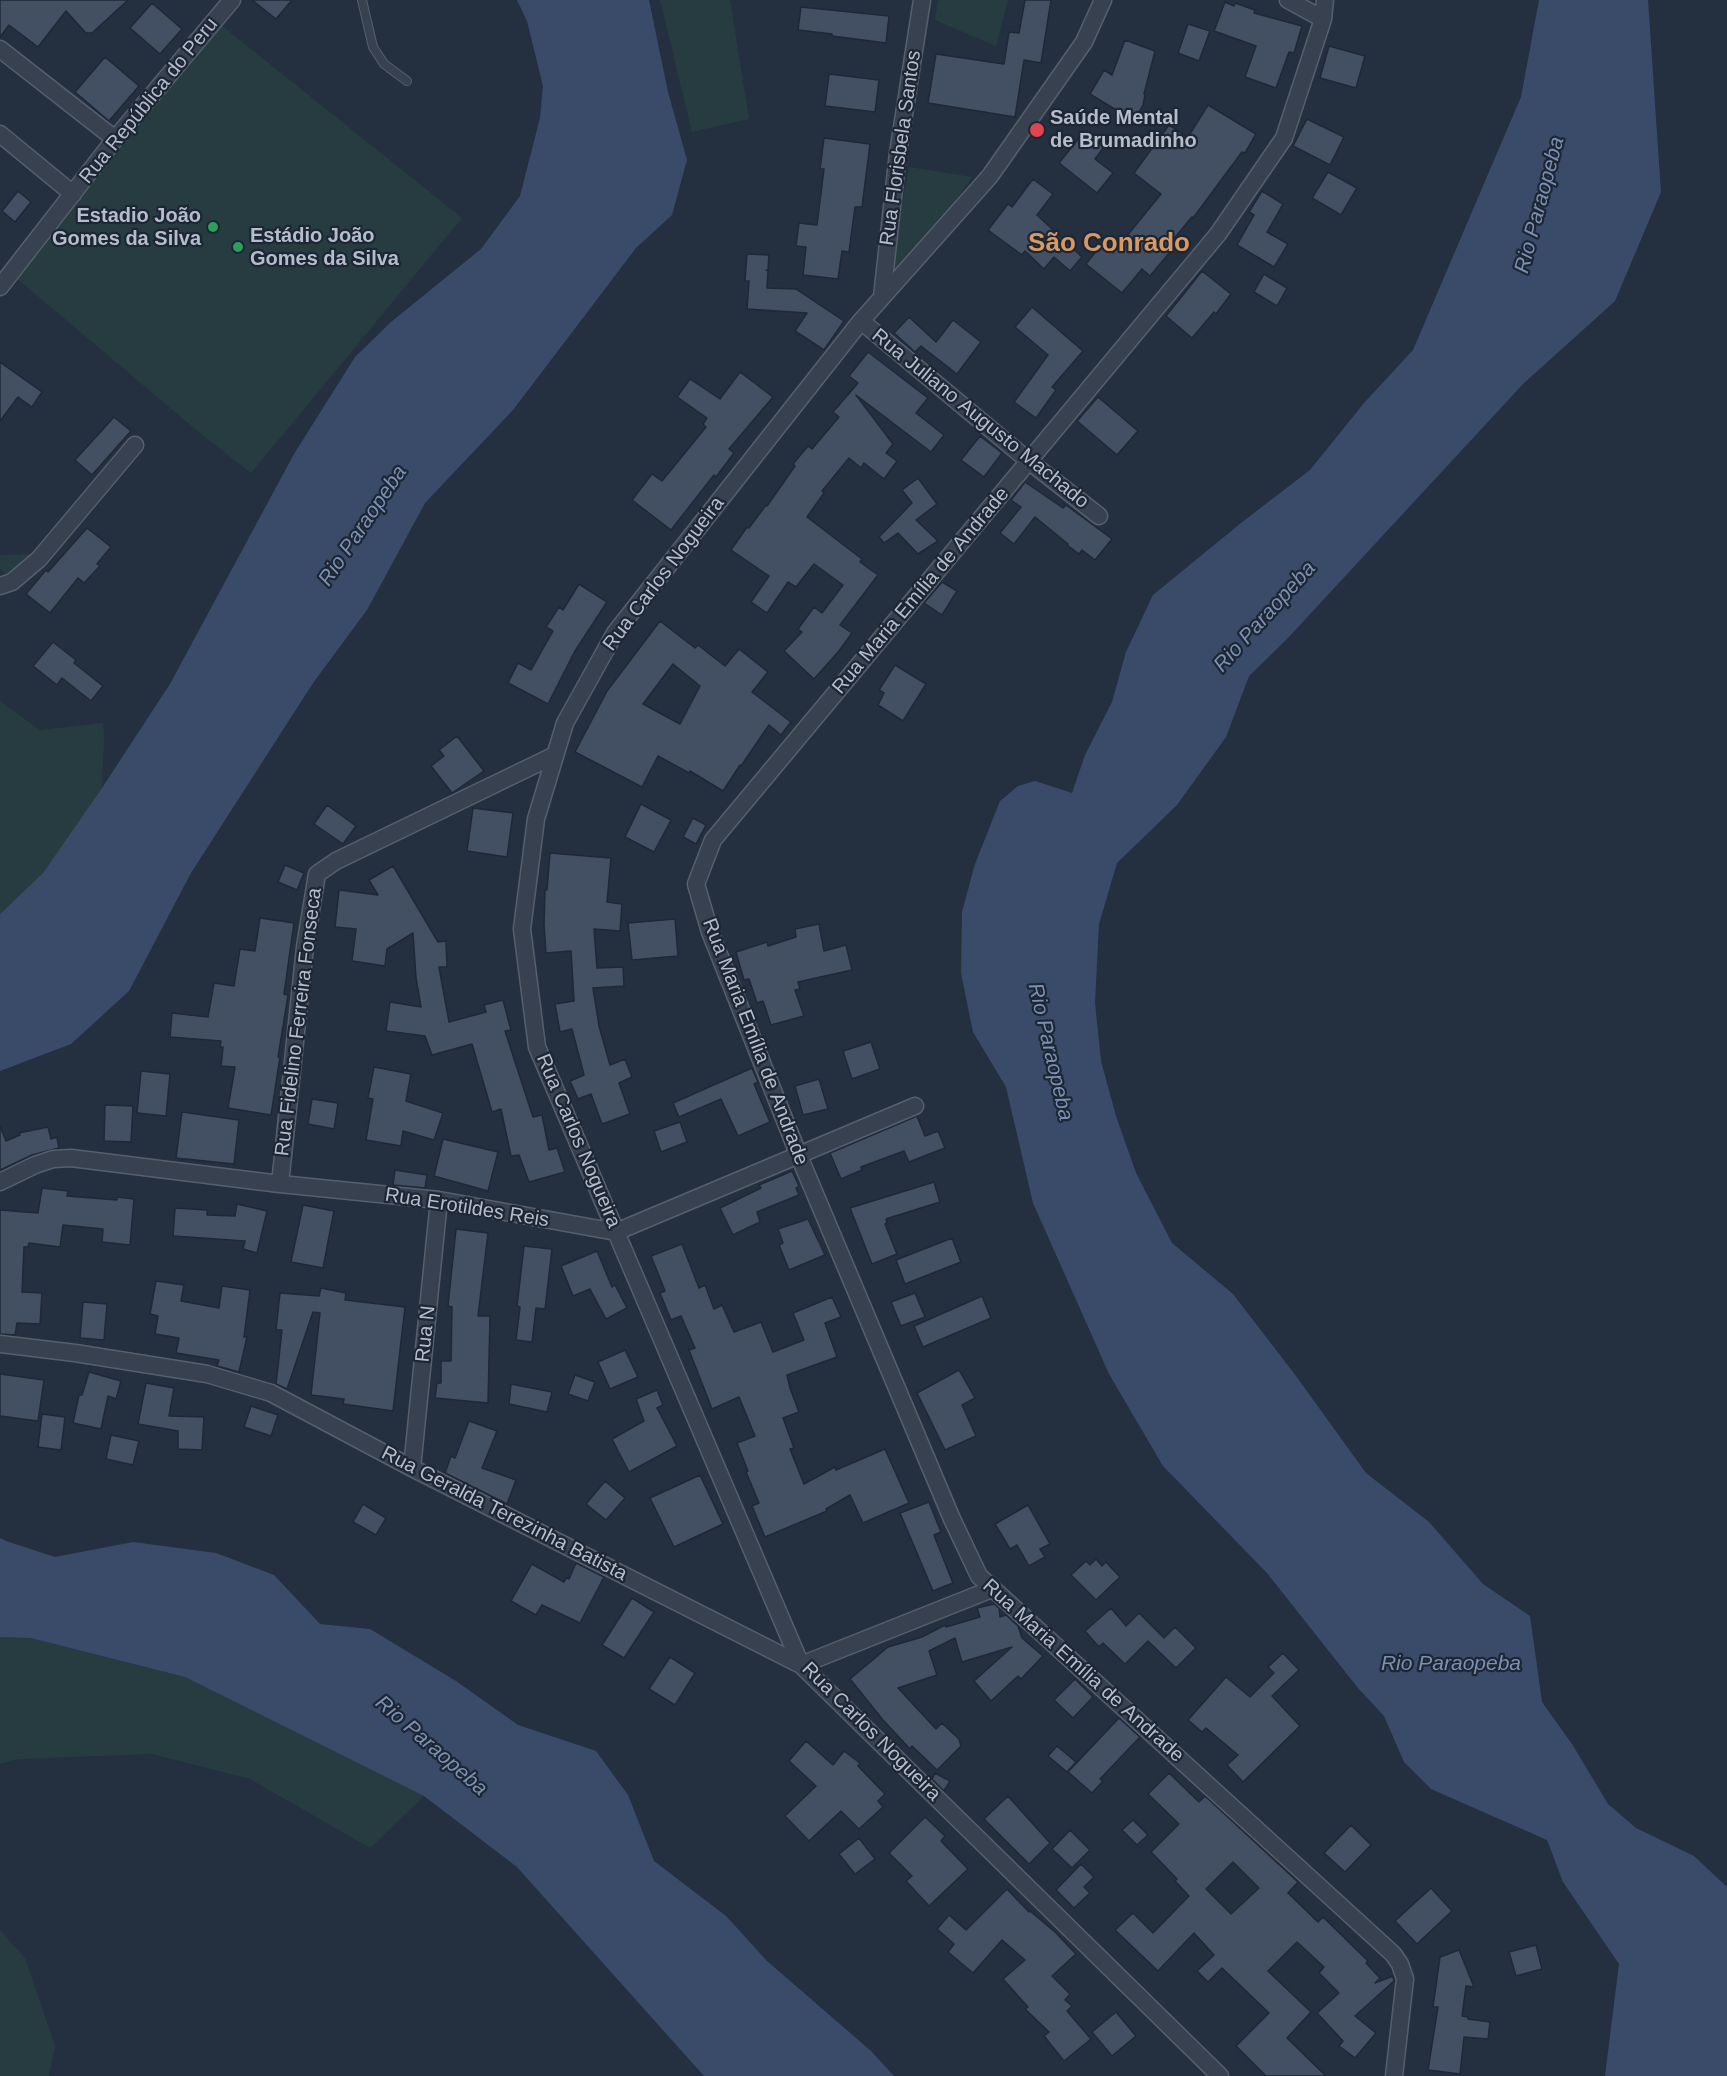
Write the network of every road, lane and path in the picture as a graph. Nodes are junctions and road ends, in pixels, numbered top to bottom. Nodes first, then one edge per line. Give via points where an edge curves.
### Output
1 (232, 0) edge
2 (362, 0) edge
3 (922, 0) edge
4 (1103, 0) edge
5 (1288, 0) edge
6 (1325, 0) edge
7 (1323, 19) junction
8 (0, 49) edge
9 (407, 81) dead end
10 (0, 134) edge
11 (115, 140) junction
12 (73, 194) junction
13 (0, 287) edge
14 (882, 297) junction
15 (861, 321) junction
16 (135, 445) dead end
17 (1030, 462) junction
18 (1099, 516) dead end
19 (4, 580) edge
20 (555, 755) junction
21 (915, 1106) dead end
22 (799, 1156) junction
23 (0, 1182) edge
24 (280, 1184) junction
25 (439, 1200) junction
26 (616, 1232) junction
27 (0, 1344) edge
28 (412, 1468) junction
29 (992, 1589) junction
30 (801, 1665) junction
31 (1220, 2076) edge
32 (1394, 2076) edge

1 - 11 street, Rua República do Peru
2 - 9 lane via 373,47 384,64
3 - 14 street, Rua Florisbela Santos via 898,153
4 - 14 street, Rua Carlos Nogueira via 1084,42 990,176
5 - 7 street
6 - 7 street, Rua Maria Emília de Andrade
7 - 17 street, Rua Maria Emília de Andrade via 1284,138 1218,234
8 - 11 street
10 - 12 street
11 - 12 street, Rua República do Peru
12 - 13 street, Rua República do Peru
14 - 15 street, Rua Carlos Nogueira
15 - 17 street, Rua Juliano Augusto Machado
15 - 20 street, Rua Carlos Nogueira via 615,633 565,723
16 - 19 street via 39,559
17 - 18 street, Rua Juliano Augusto Machado
17 - 22 street, Rua Maria Emília de Andrade via 713,840 696,884 710,932
20 - 24 street, Rua Fidelino Ferreira Fonseca via 336,861 317,874 305,946
20 - 26 street, Rua Carlos Nogueira via 536,819 522,929 537,1047
21 - 22 street
22 - 26 street
22 - 29 street, Rua Maria Emília de Andrade via 952,1519 979,1576
23 - 24 street, Rua Erotildes Reis via 35,1165 71,1158
24 - 25 street, Rua Erotildes Reis
25 - 26 street, Rua Erotildes Reis
25 - 28 street, Rua N
26 - 30 street, Rua Carlos Nogueira
27 - 28 street, Rua Geralda Terezinha Batista via 207,1374 271,1393
28 - 30 street, Rua Geralda Terezinha Batista
29 - 30 street
29 - 32 street, Rua Maria Emília de Andrade via 1393,1954 1405,1979
30 - 31 street, Rua Carlos Nogueira

